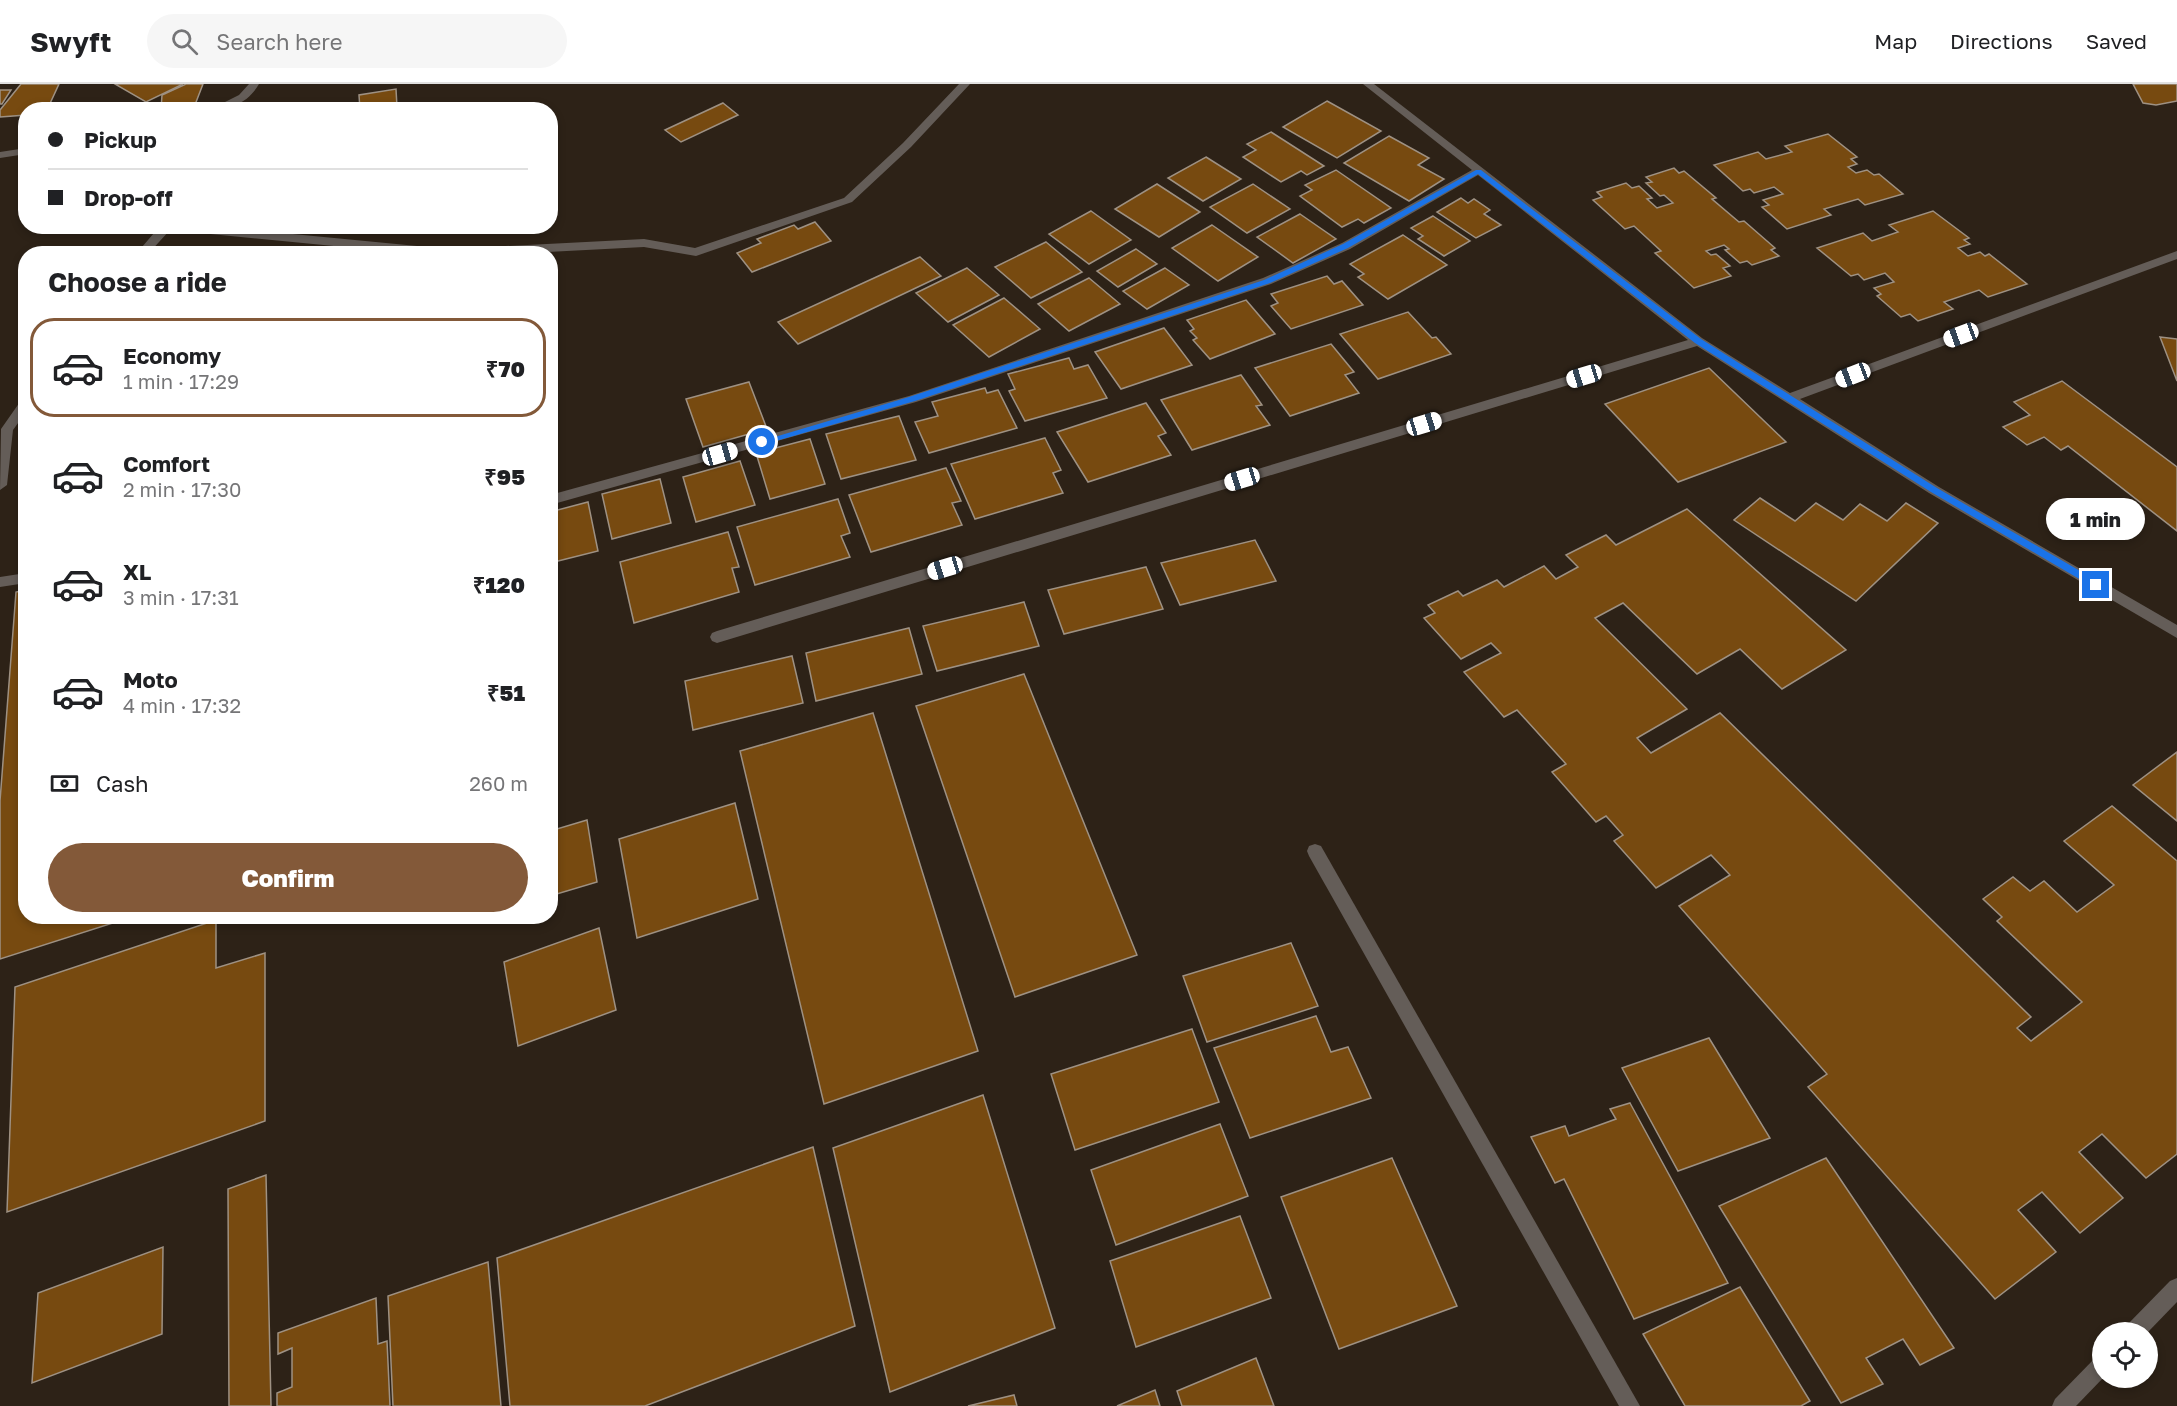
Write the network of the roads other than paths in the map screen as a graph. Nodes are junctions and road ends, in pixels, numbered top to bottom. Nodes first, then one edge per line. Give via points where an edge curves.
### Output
1 (254, 84) edge
2 (965, 84) edge
3 (1368, 84) edge
4 (234, 102) edge
5 (18, 152) edge
6 (0, 155) edge
7 (1478, 171) junction
8 (160, 234) edge
9 (251, 234) edge
10 (149, 246) edge
11 (375, 246) edge
12 (558, 247) edge
13 (2177, 255) edge
14 (1698, 341) junction
15 (1788, 399) junction
16 (18, 414) edge
17 (0, 485) edge
18 (558, 499) edge
19 (18, 579) edge
20 (0, 582) edge
21 (2177, 632) edge
22 (717, 637) dead end
23 (1315, 851) dead end
24 (2177, 1288) edge
25 (2144, 1322) edge
26 (2092, 1375) edge
27 (1630, 1406) edge
28 (2062, 1406) edge

1 - 4 street via 250,92
2 - 12 street via 848,200 696,252 644,243
3 - 7 street
5 - 6 street
7 - 14 street
7 - 18 street via 1346,246 1267,281 912,399
8 - 10 street
9 - 11 street
13 - 15 street
14 - 15 street
14 - 22 street
15 - 21 street via 1934,490
16 - 17 street via 8,429
19 - 20 street
23 - 27 street
24 - 25 street
26 - 28 street

